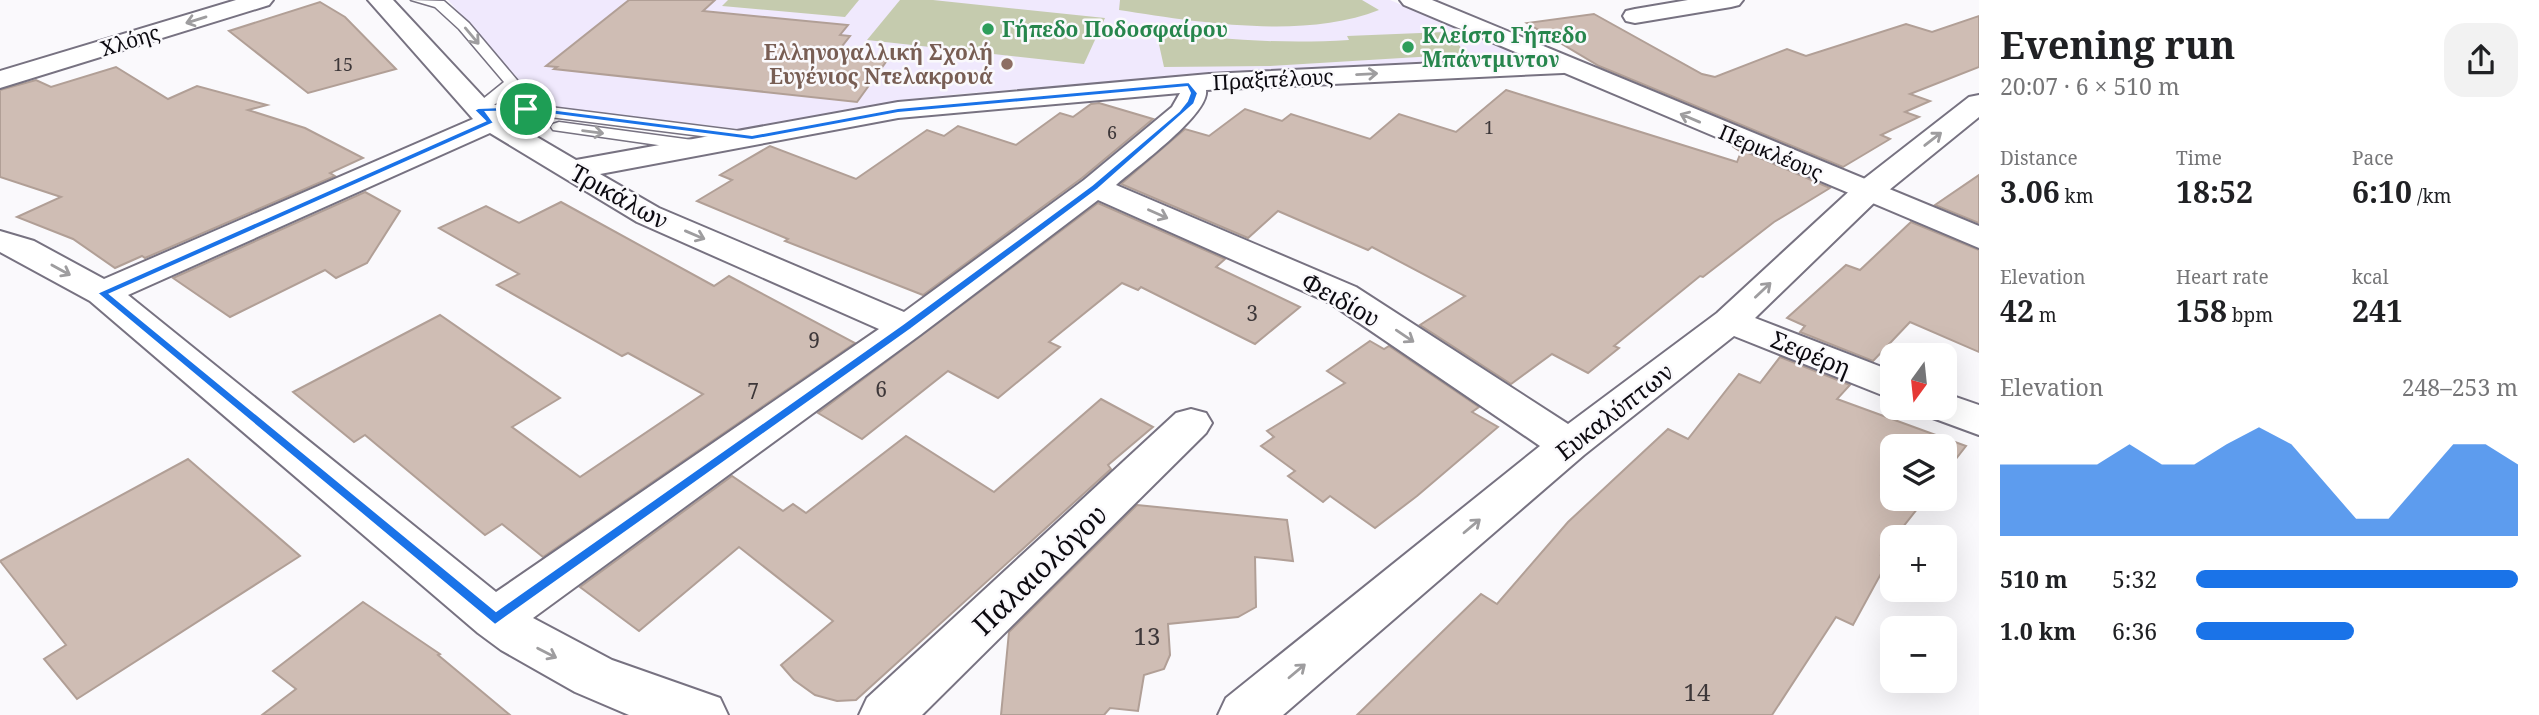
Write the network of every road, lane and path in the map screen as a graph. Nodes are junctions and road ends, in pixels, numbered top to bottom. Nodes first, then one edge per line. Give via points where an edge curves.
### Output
1 (261, 0) edge
2 (380, 0) edge
3 (417, 0) edge
4 (1412, 0) edge
5 (1731, 0) edge
6 (1635, 16) dead end
7 (1563, 65) junction
8 (0, 80) edge
9 (1189, 84) junction
10 (1979, 103) edge
11 (485, 116) junction
12 (752, 137) junction
13 (700, 146) junction
14 (570, 170) junction
15 (1095, 187) junction
16 (1867, 192) junction
17 (1979, 238) edge
18 (0, 241) edge
19 (103, 293) junction
20 (1730, 321) junction
21 (907, 327) junction
22 (1880, 381) edge
23 (1957, 412) edge
24 (1979, 421) edge
25 (1191, 423) dead end
26 (1569, 445) junction
27 (495, 619) junction
28 (701, 715) edge
29 (886, 715) edge
30 (1245, 715) edge

1 -> 8 street, Χλόης
2 - 11 street, Τρικάλων
3 -> 11 lane via 439,4 512,83
4 - 7 street, Περικλέους
5 - 6 street
9 -> 7 street, Πραξιτέλους
16 -> 7 street, Περικλέους
9 - 12 street, Πραξιτέλους via 898,110
9 - 15 street via 1194,93 1182,113
16 -> 10 street, Ευκαλύπτων
11 - 12 lane via 526,109
11 -> 13 lane
11 - 14 street, Τρικάλων
11 - 19 street
12 - 13 street, Πραξιτέλους
13 - 14 street, Πραξιτέλους
14 -> 21 street, Τρικάλων via 648,215
15 - 21 street
15 -> 26 street, Φειδίου via 1343,295
16 - 17 street, Περικλέους
20 -> 16 street, Ευκαλύπτων
18 -> 19 street via 22,248
19 - 27 street
20 - 22 street, Σεφέρη
20 - 26 street, Ευκαλύπτων
21 - 27 street
23 - 24 street
25 - 29 street, Παλαιολόγου
30 -> 26 street, Ευκαλύπτων
27 -> 28 street via 535,647 599,680 649,701

